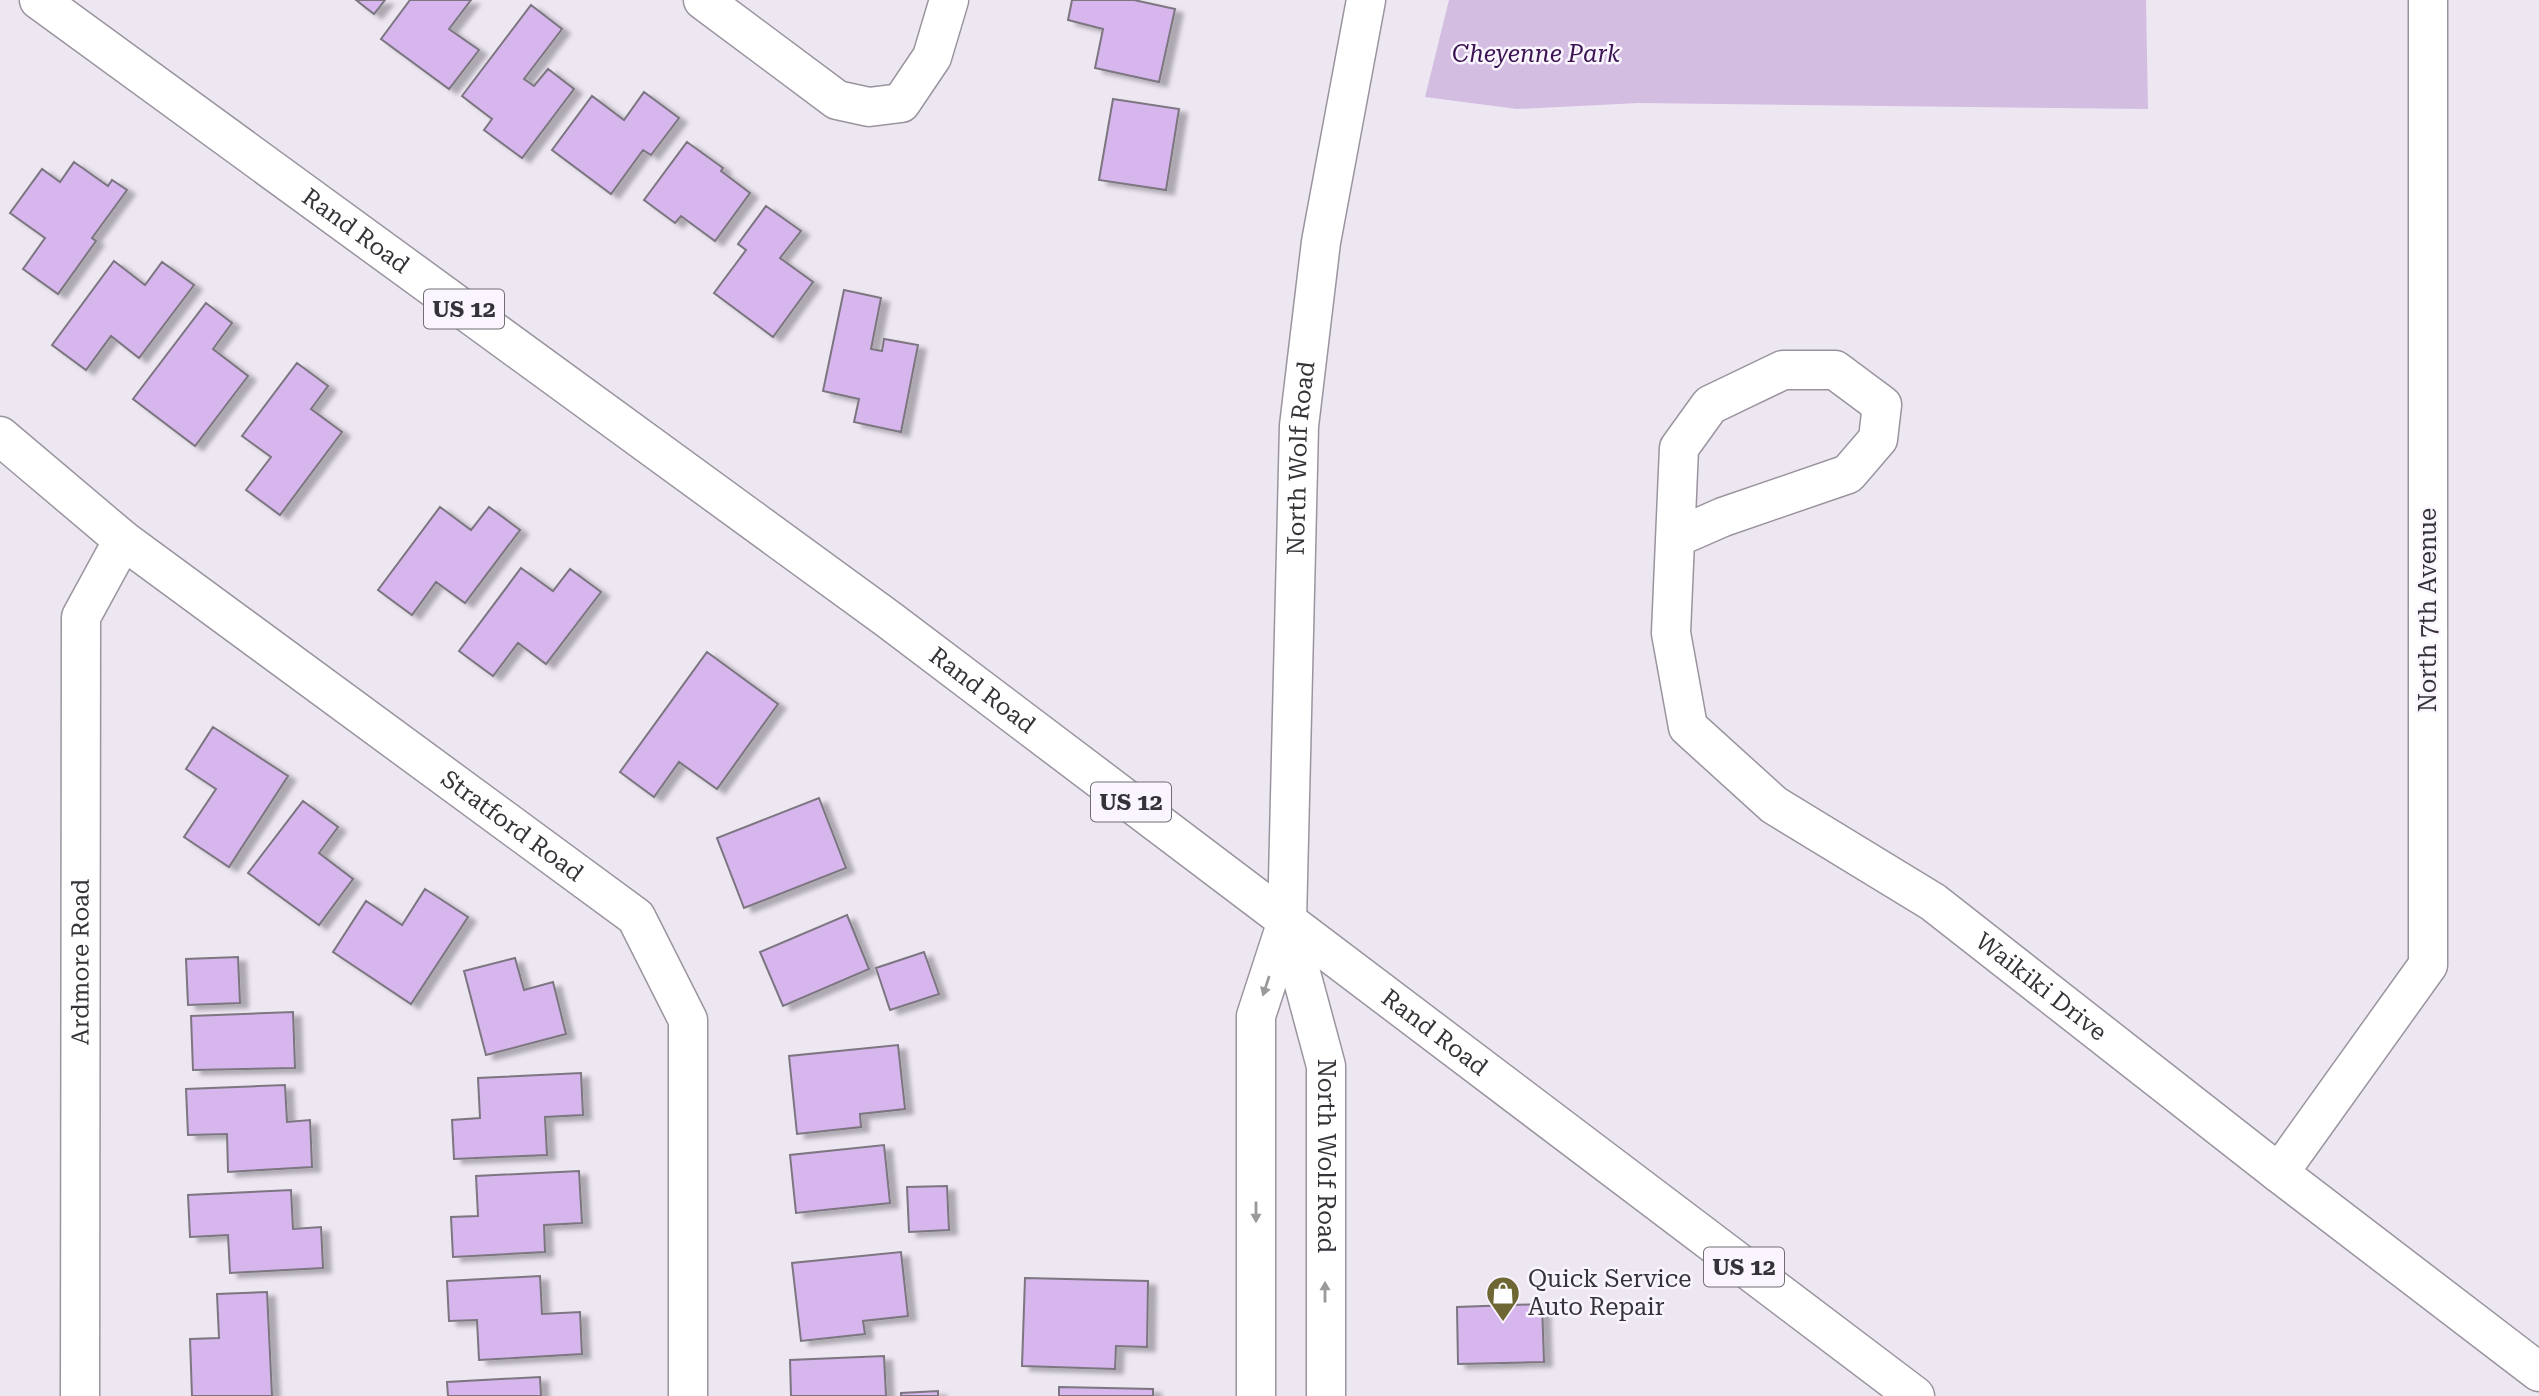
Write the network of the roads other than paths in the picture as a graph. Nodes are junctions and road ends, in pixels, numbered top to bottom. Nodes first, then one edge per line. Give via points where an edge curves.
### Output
1 (39, 0) edge
2 (703, 0) edge
3 (949, 0) edge
4 (1366, 0) edge
5 (2428, 0) edge
6 (0, 436) edge
7 (1675, 538) junction
8 (123, 540) junction
9 (1287, 921) junction
10 (2279, 1173) junction
11 (2539, 1371) edge
12 (80, 1396) edge
13 (688, 1396) edge
14 (1256, 1396) edge
15 (1326, 1396) edge
16 (1915, 1396) edge

1 - 9 street, Rand Road / US 12 via 877,610
2 - 3 street via 837,100 869,107 901,103 932,57
4 - 9 street, North Wolf Road via 1321,242 1299,426
5 - 10 street, North 7th Avenue via 2428,965
6 - 8 street, Stratford Road
7 - 7 street, Waikiki Drive via 1848,474 1878,439 1882,405 1835,370 1783,370 1710,405 1679,448
7 - 10 street, Waikiki Drive via 1671,633 1688,727 1774,805 1933,902
8 - 12 street, Ardmore Road via 81,617
8 - 13 street, Stratford Road via 636,917 688,1020
9 -> 14 street, North Wolf Road via 1256,1016
15 -> 9 street, North Wolf Road via 1326,1066
9 - 16 street, Rand Road / US 12
10 - 11 street, Waikiki Drive

